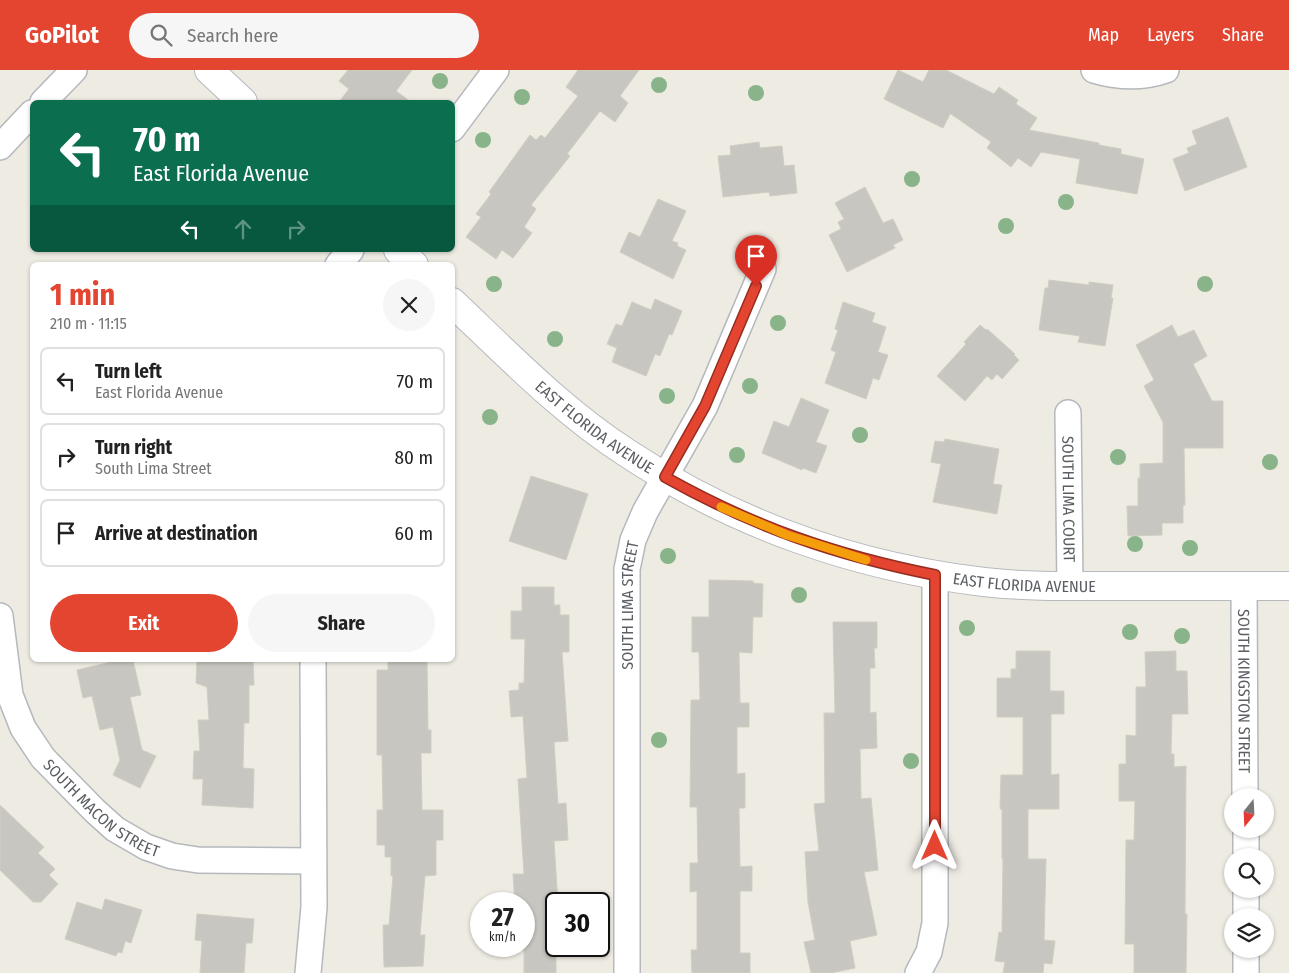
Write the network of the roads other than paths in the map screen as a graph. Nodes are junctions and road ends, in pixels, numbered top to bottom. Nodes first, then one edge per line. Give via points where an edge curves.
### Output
1 (74, 70) edge
2 (208, 70) edge
3 (496, 70) edge
4 (1094, 70) edge
5 (1166, 70) edge
6 (44, 100) edge
7 (241, 100) edge
8 (30, 115) edge
9 (455, 125) edge
10 (0, 147) edge
11 (349, 252) edge
12 (400, 252) edge
13 (341, 262) edge
14 (411, 262) edge
15 (763, 269) dead end
16 (455, 305) edge
17 (1068, 414) dead end
18 (665, 477) junction
19 (935, 575) junction
20 (1070, 586) junction
21 (1244, 586) junction
22 (1289, 586) edge
23 (0, 616) edge
24 (313, 662) edge
25 (1246, 788) edge
26 (313, 861) junction
27 (1246, 958) edge
28 (308, 973) edge
29 (627, 973) edge
30 (918, 973) edge
31 (1246, 973) edge

1 - 6 street
2 - 7 street
3 - 9 street
4 - 5 street via 1125,76
8 - 10 street
11 - 13 street
12 - 14 street
15 - 18 street, SOUTH LIMA STREET via 705,406
16 - 18 street, EAST FLORIDA AVENUE via 554,397 626,452
17 - 20 street, SOUTH LIMA COURT
18 - 19 street, EAST FLORIDA AVENUE via 728,510 782,533 854,557
18 - 29 street, SOUTH LIMA STREET via 633,540 627,569
19 - 20 street, EAST FLORIDA AVENUE via 986,582
19 - 30 street via 935,924 929,952
20 - 21 street, EAST FLORIDA AVENUE
21 - 22 street, EAST FLORIDA AVENUE
21 - 25 street, SOUTH KINGSTON STREET
23 - 26 street, SOUTH MACON STREET via 10,695 23,728 43,758 115,829 146,847 172,856 198,860
24 - 26 street
26 - 28 street via 314,907
27 - 31 street

